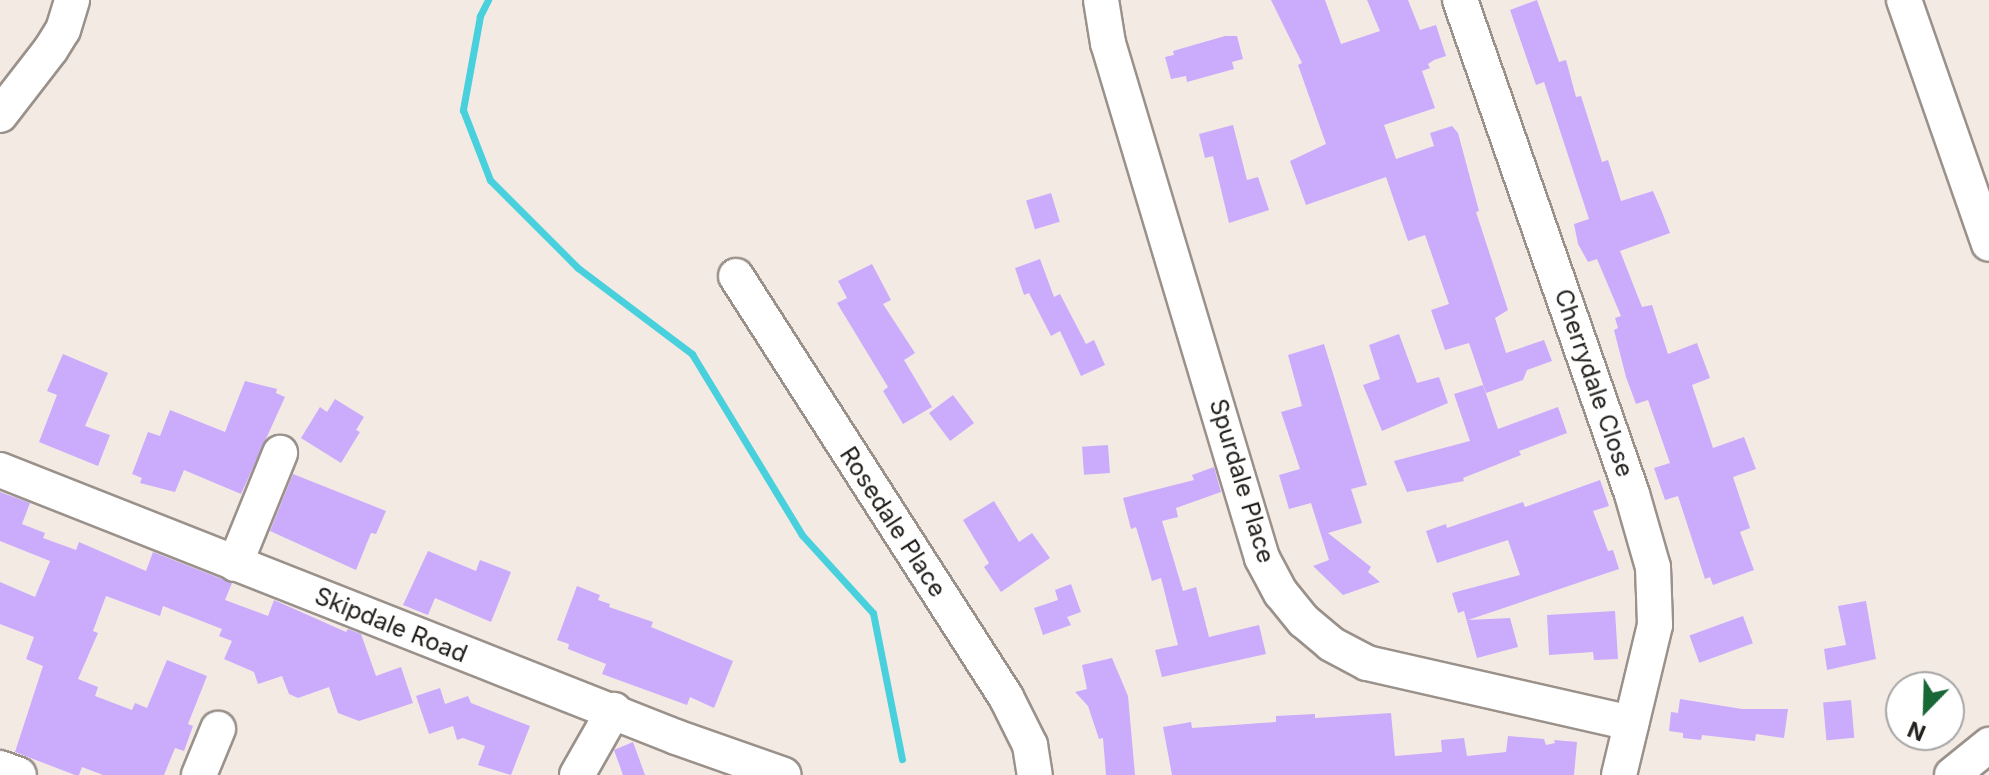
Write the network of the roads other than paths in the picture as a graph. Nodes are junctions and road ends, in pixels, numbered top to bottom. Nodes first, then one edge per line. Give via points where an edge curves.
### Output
1 (72, 0) edge
2 (1101, 0) edge
3 (1460, 0) edge
4 (1904, 0) edge
5 (2, 108) edge
6 (1989, 244) edge
7 (736, 276) dead end
8 (280, 453) dead end
9 (0, 470) edge
10 (235, 564) junction
11 (614, 710) junction
12 (1631, 723) junction
13 (218, 729) dead end
14 (1989, 745) edge
15 (0, 768) edge
16 (19, 775) edge
17 (199, 775) edge
18 (577, 775) edge
19 (784, 775) edge
20 (1035, 775) edge
21 (1619, 775) edge
22 (1952, 775) edge

1 - 5 street via 63,30
2 - 12 street, Spurdale Place via 1108,43 1262,558 1281,593 1331,644 1367,663
3 - 12 street, Cherrydale Close via 1653,567 1655,625
4 - 6 street
7 - 20 street, Rosedale Place via 1006,697 1030,745
8 - 10 street
9 - 10 street, Skipdale Road
10 - 11 street, Skipdale Road
11 - 18 street
11 - 19 street, Skipdale Road
12 - 21 street, Cherrydale Close
13 - 17 street
14 - 22 street
15 - 16 street

